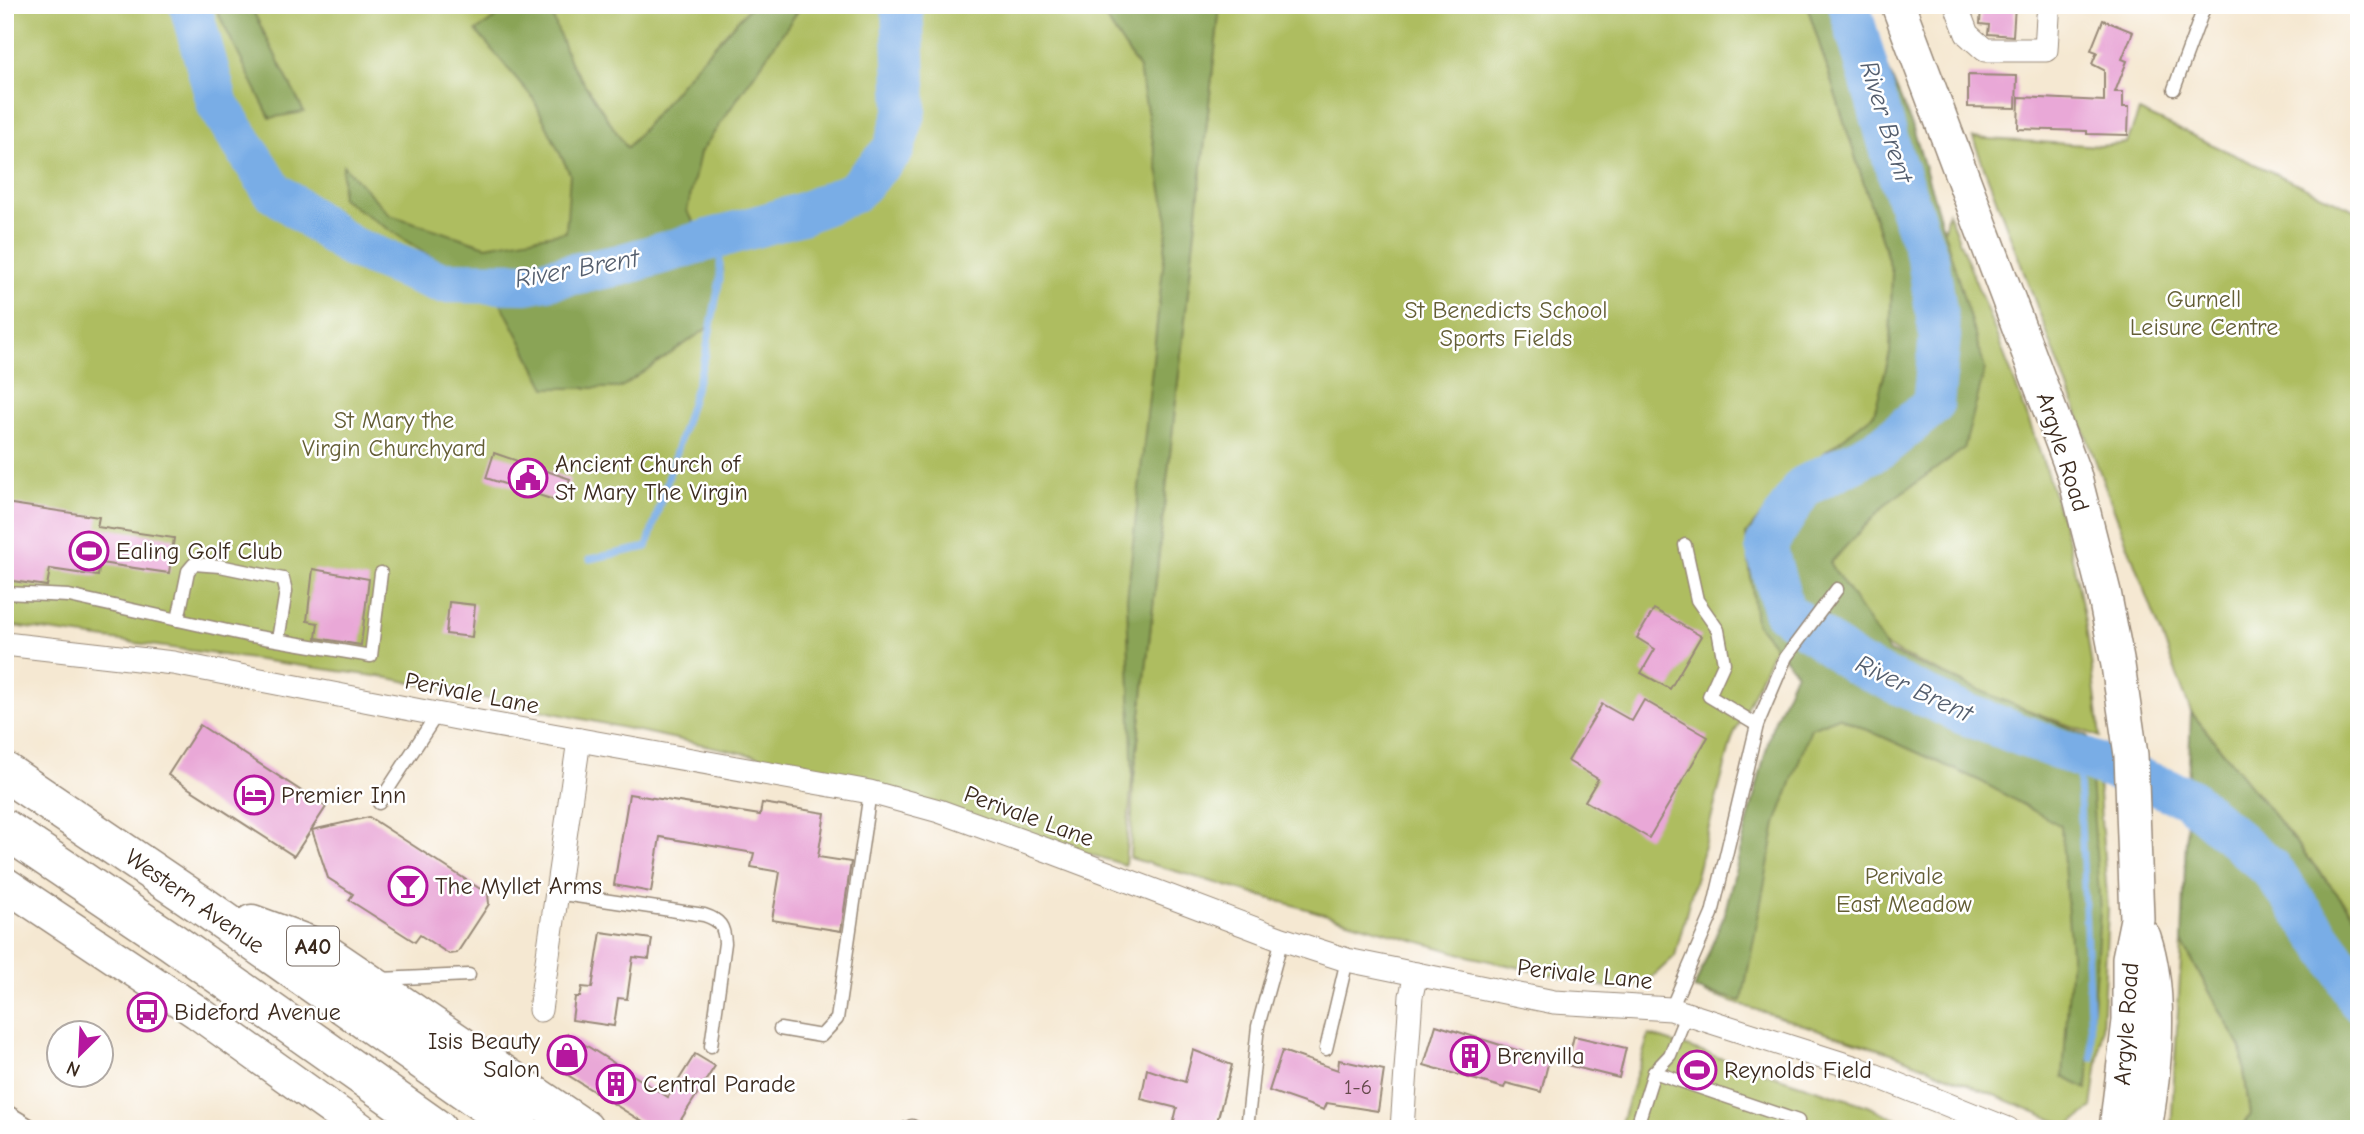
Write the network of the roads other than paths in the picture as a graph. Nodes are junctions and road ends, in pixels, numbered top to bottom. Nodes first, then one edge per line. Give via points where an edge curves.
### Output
1 (1898, 5) edge
2 (1956, 5) edge
3 (2205, 5) edge
4 (2048, 16) dead end
5 (2174, 89) dead end
6 (1685, 545) dead end
7 (381, 573) dead end
8 (1837, 589) dead end
9 (5, 593) edge
10 (178, 620) junction
11 (278, 640) junction
12 (5, 644) edge
13 (437, 714) junction
14 (1757, 725) junction
15 (579, 740) junction
16 (5, 772) edge
17 (870, 792) junction
18 (379, 803) dead end
19 (5, 829) edge
20 (5, 884) edge
21 (556, 893) junction
22 (201, 904) junction
23 (2137, 919) junction
24 (1282, 939) junction
25 (1347, 960) junction
26 (1416, 974) junction
27 (469, 975) dead end
28 (365, 980) junction
29 (540, 1010) dead end
30 (1679, 1011) junction
31 (780, 1029) dead end
32 (711, 1046) dead end
33 (1326, 1049) dead end
34 (1654, 1072) junction
35 (5, 1110) edge
36 (1798, 1121) dead end
37 (36, 1129) edge
38 (360, 1129) edge
39 (437, 1129) edge
40 (520, 1129) edge
41 (584, 1129) edge
42 (905, 1129) edge
43 (918, 1129) edge
44 (1247, 1129) edge
45 (1402, 1129) edge
46 (1636, 1129) edge
47 (2008, 1129) edge
48 (2116, 1129) edge
49 (2145, 1129) edge

1 - 23 main road, Argyle Road via 2074,474 2104,592 2132,755
2 - 4 street via 1967,34 1985,50 2046,50
3 - 5 lane
6 - 14 lane via 1697,600 1718,629 1724,663 1709,696
7 - 11 lane via 371,656
8 - 14 lane via 1786,657
9 - 10 lane via 69,596
10 - 11 lane
10 - 11 lane via 188,571 194,564 283,579 286,591
12 - 13 street, Perivale Lane via 173,663
13 - 15 street, Perivale Lane
13 - 18 lane
14 - 30 lane via 1712,914
15 - 17 street, Perivale Lane
15 - 21 street
16 - 22 highway, Western Avenue / A40
17 - 24 street, Perivale Lane via 1035,845
17 - 31 lane via 837,1019 821,1035
19 - 39 highway, Western Avenue
20 - 38 main road via 197,1012
21 - 29 street
21 - 32 lane via 716,919 724,929 725,943
22 - 28 highway, A40 via 317,948
22 - 40 highway, Western Avenue / A40
23 - 48 main road, Argyle Road via 2129,958 2129,1021
23 - 49 main road, Argyle Road via 2152,961 2155,1024
24 - 25 street, Perivale Lane
24 - 44 lane via 1258,1026
25 - 26 street, Perivale Lane
25 - 33 lane
26 - 30 street, Perivale Lane via 1554,1002
26 - 45 street
27 - 28 lane
28 - 41 highway, A40
30 - 34 lane via 1670,1055
30 - 47 street, Perivale Lane via 1859,1069
34 - 36 lane
34 - 46 lane
35 - 37 lane
42 - 43 lane

